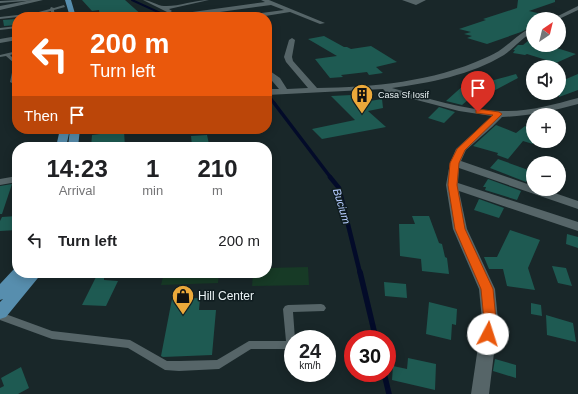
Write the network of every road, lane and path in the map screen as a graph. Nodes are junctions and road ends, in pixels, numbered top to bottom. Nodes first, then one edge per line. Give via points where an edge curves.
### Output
1 (36, 0) edge
2 (40, 0) edge
3 (68, 0) edge
4 (146, 0) edge
5 (206, 0) edge
6 (264, 0) edge
7 (405, 0) edge
8 (423, 0) edge
9 (0, 2) edge
10 (63, 3) edge
11 (272, 3) junction
12 (0, 8) edge
13 (52, 8) junction
14 (163, 8) junction
15 (578, 8) edge
16 (291, 10) junction
17 (40, 12) edge
18 (52, 12) edge
19 (72, 12) edge
20 (171, 12) edge
21 (208, 12) edge
22 (272, 13) edge
23 (566, 14) edge
24 (12, 17) edge
25 (0, 18) edge
26 (322, 23) dead end
27 (12, 28) edge
28 (0, 29) edge
29 (526, 34) edge
30 (12, 39) edge
31 (292, 40) dead end
32 (0, 41) edge
33 (12, 53) edge
34 (6, 54) junction
35 (0, 56) edge
36 (12, 59) edge
37 (272, 76) edge
38 (385, 88) junction
39 (315, 90) junction
40 (272, 92) edge
41 (285, 92) junction
42 (578, 101) edge
43 (499, 114) junction
44 (455, 163) junction
45 (12, 180) edge
46 (0, 182) edge
47 (452, 185) junction
48 (578, 205) edge
49 (578, 227) edge
50 (14, 278) edge
51 (31, 278) edge
52 (0, 294) edge
53 (321, 308) dead end
54 (0, 313) edge
55 (0, 316) edge
56 (480, 394) edge

1 - 2 street
1 - 9 lane
1 - 12 street
3 - 19 main road
4 - 14 street
5 - 14 street
6 - 11 street
7 - 8 street via 416,3
10 - 13 lane
11 - 16 street
11 - 21 street
13 - 17 lane
13 - 18 lane
14 - 20 street
15 - 23 street
16 - 22 street
16 - 26 street
24 - 25 lane
27 - 28 lane
29 - 38 street via 503,52 460,71
30 - 32 street
31 - 39 street via 288,56 290,62
33 - 34 lane
34 - 35 lane
34 - 36 lane
37 - 41 street
38 - 39 street
38 - 43 street via 478,112
39 - 41 street
40 - 41 street
42 - 43 street via 560,107
43 - 44 street via 465,145
44 - 47 street
44 - 48 street
45 - 46 street
47 - 49 street
47 - 56 street via 460,229 487,289 490,320
50 - 52 main road
51 - 54 main road
53 - 55 lane via 288,309 291,345 249,345 219,364 179,366 165,365 130,344 52,335

